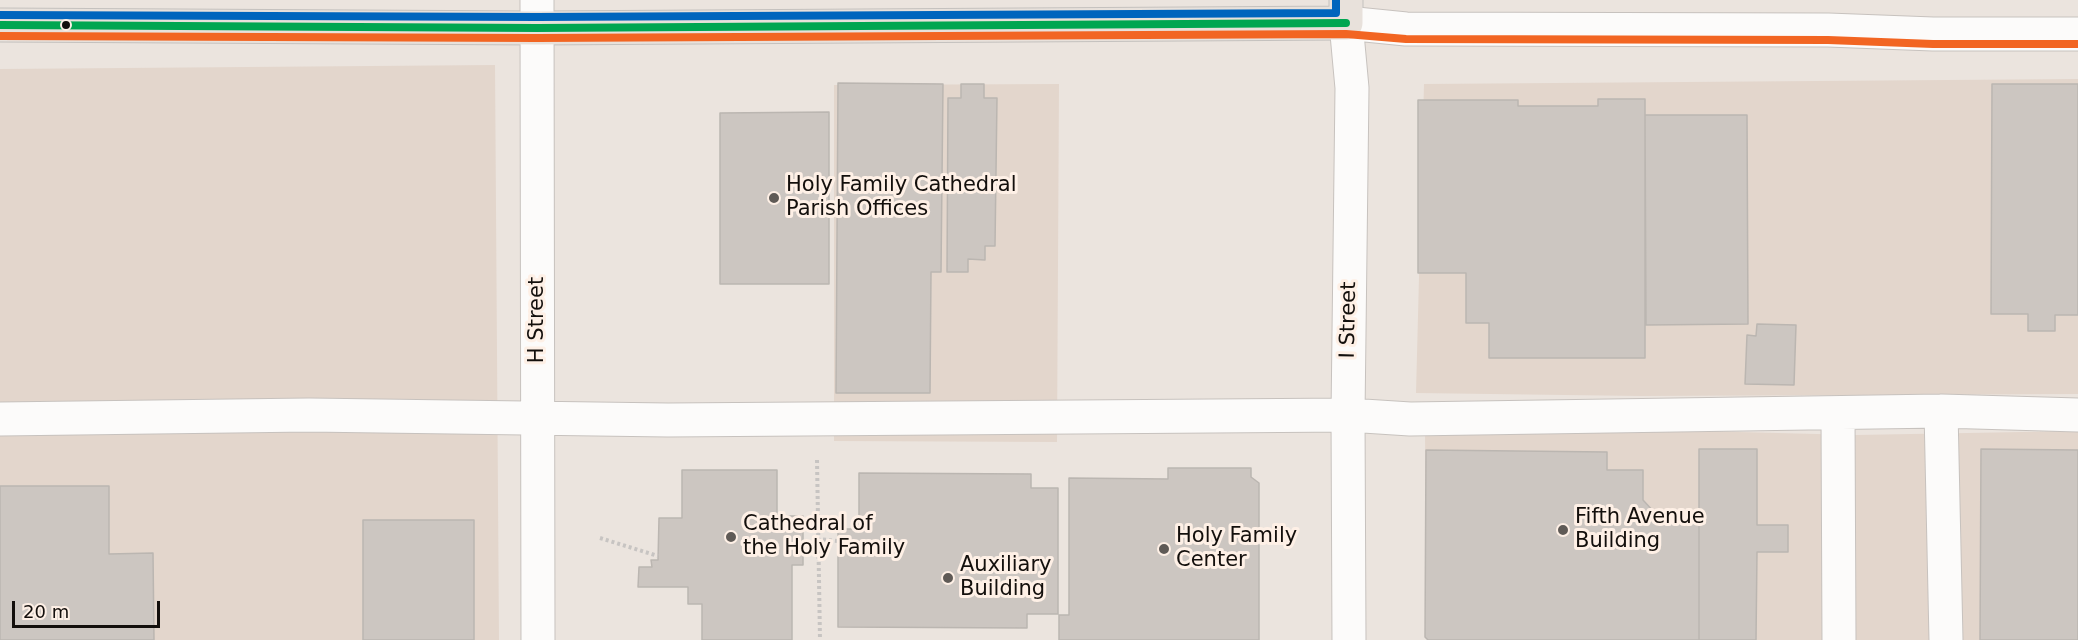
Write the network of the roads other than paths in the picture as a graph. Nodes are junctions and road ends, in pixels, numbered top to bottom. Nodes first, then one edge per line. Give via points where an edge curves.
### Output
1 (1346, 12) edge
2 (537, 14) edge
3 (0, 25) edge
4 (2078, 34) edge
5 (1941, 411) junction
6 (1348, 415) junction
7 (1838, 415) junction
8 (2078, 415) edge
9 (0, 419) edge
10 (538, 419) junction
11 (538, 640) edge
12 (1349, 640) edge
13 (1839, 640) edge
14 (1946, 640) edge

1 - 2 main road
1 - 4 street via 1406,29
1 - 6 street, I Street via 1352,88
2 - 3 main road
2 - 10 street, H Street
5 - 7 street
5 - 8 street
5 - 14 street
6 - 7 street via 1410,419
6 - 10 street
6 - 12 street, I Street
7 - 13 street
9 - 10 street via 309,415
10 - 11 street, H Street

